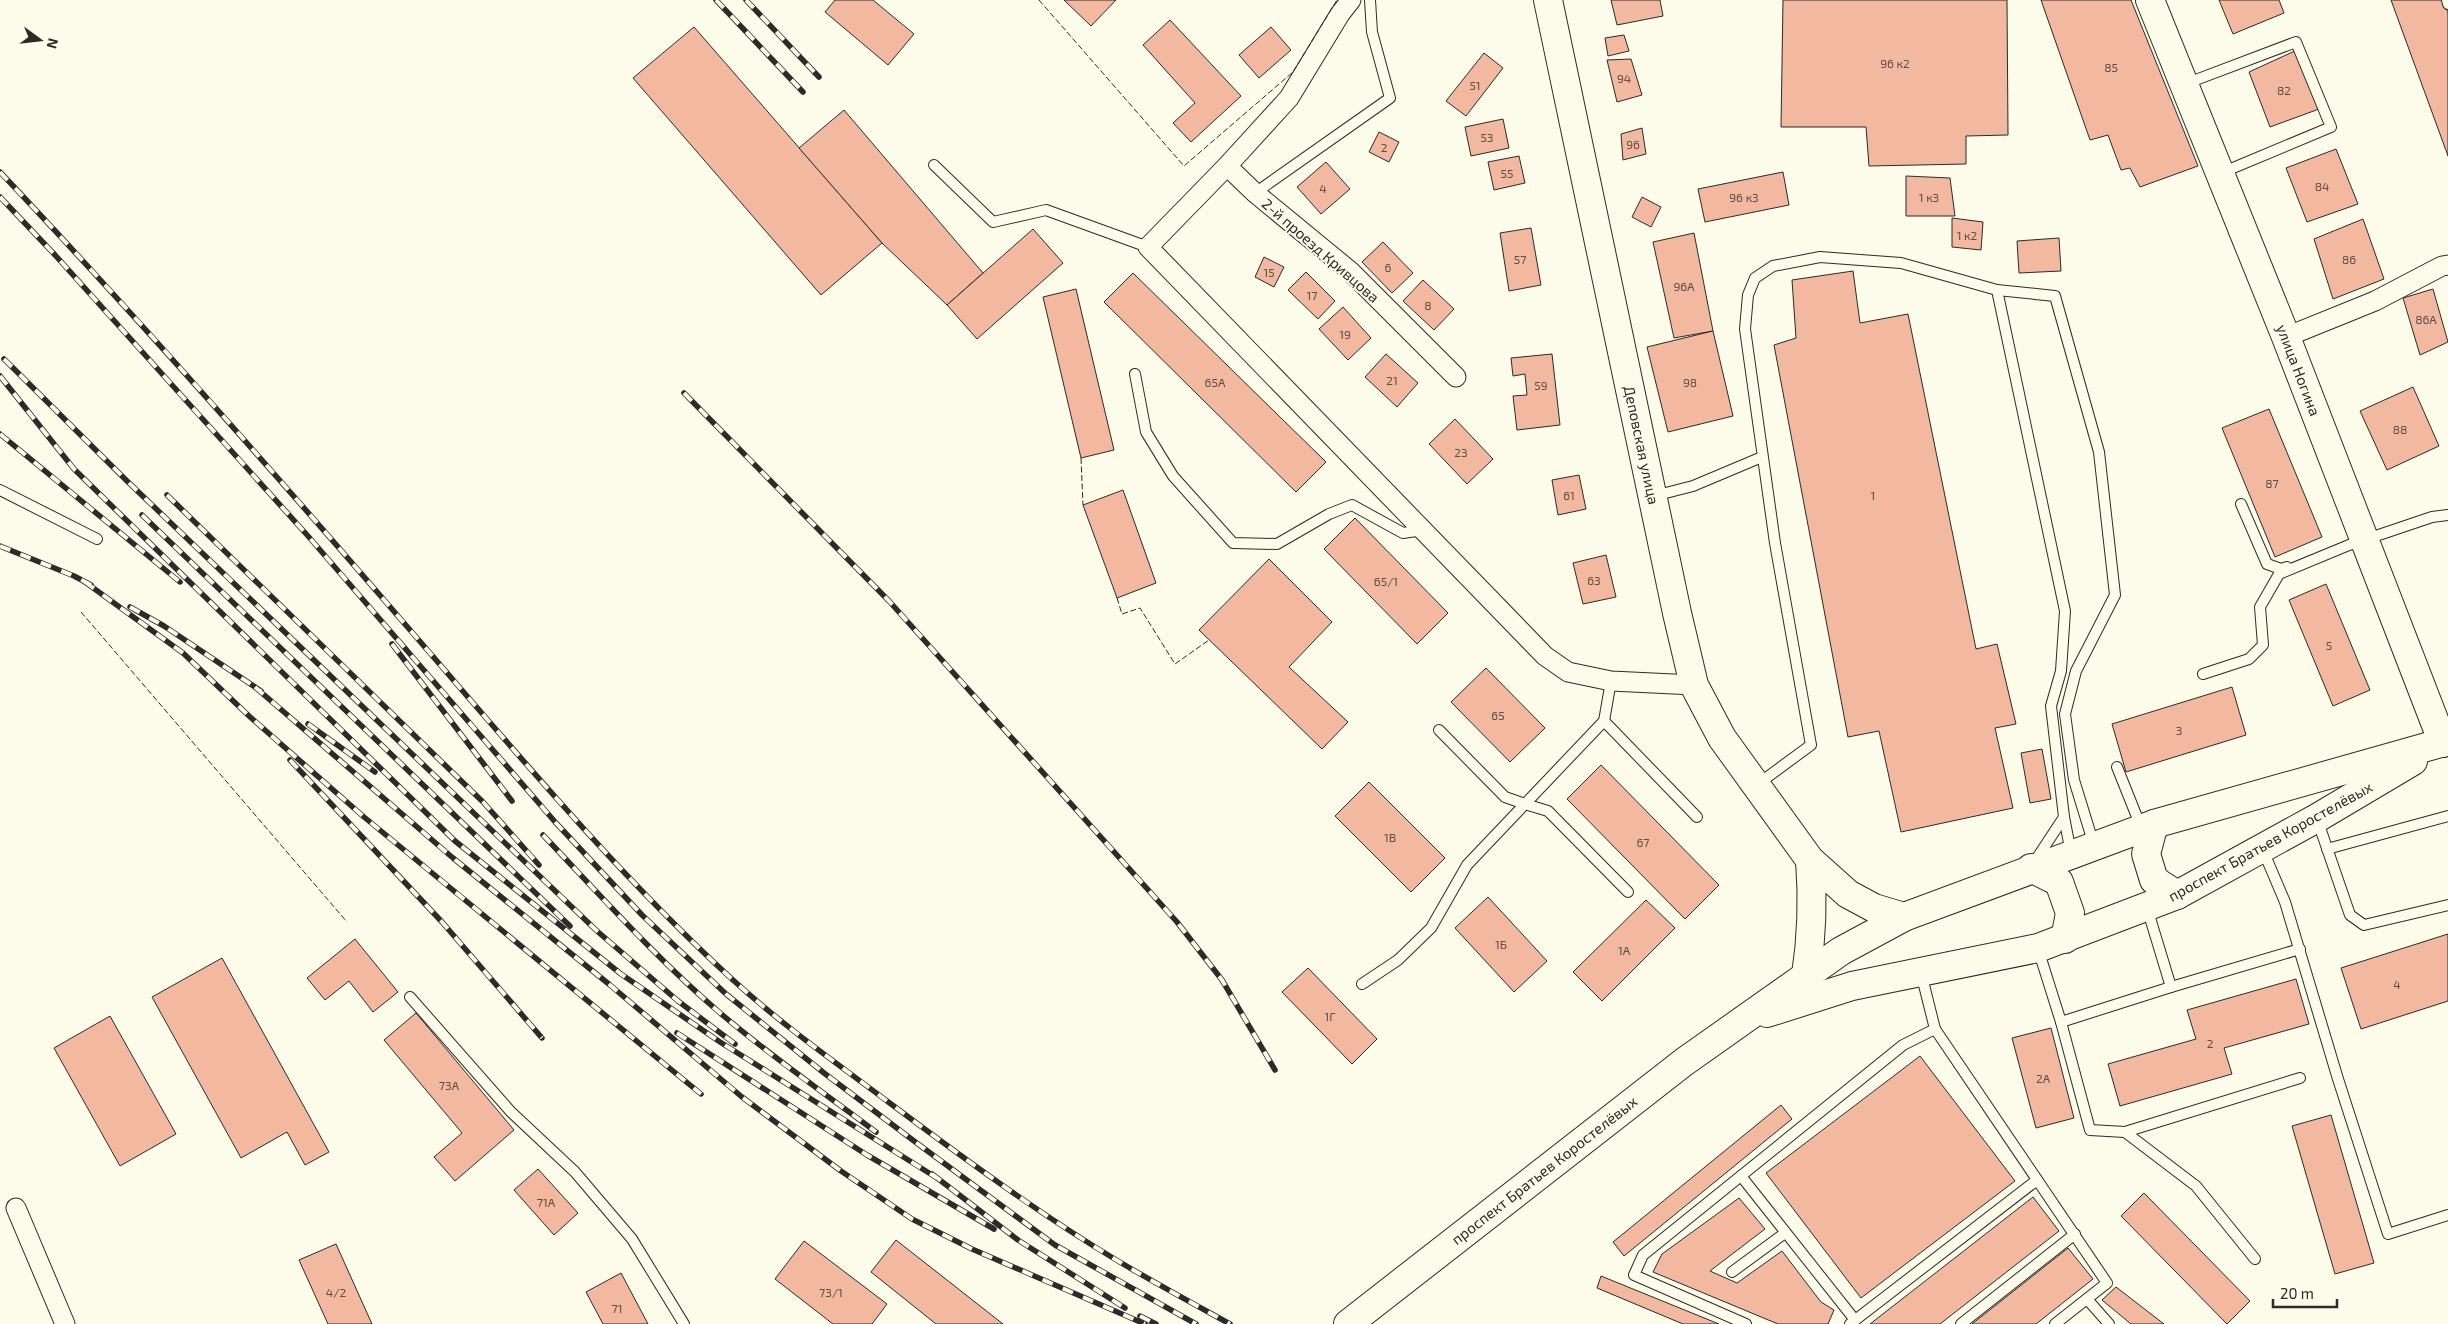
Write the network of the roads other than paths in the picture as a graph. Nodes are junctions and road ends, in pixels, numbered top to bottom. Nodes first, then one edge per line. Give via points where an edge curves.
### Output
1 (1351, 0) edge
2 (1370, 0) edge
3 (1548, 0) edge
4 (2150, 0) edge
5 (2447, 0) edge
6 (2448, 4) edge
7 (2184, 84) junction
8 (934, 164) dead end
9 (1227, 166) junction
10 (2220, 173) junction
11 (1255, 193) junction
12 (1148, 247) junction
13 (2446, 262) edge
14 (1997, 290) junction
15 (2286, 336) junction
16 (1135, 374) dead end
17 (1456, 377) dead end
18 (1762, 457) junction
19 (0, 490) edge
20 (1653, 496) junction
21 (2241, 504) dead end
22 (2448, 514) edge
23 (1423, 530) junction
24 (97, 539) dead end
25 (2356, 542) junction
26 (2203, 674) dead end
27 (1611, 681) junction
28 (1694, 685) junction
29 (1604, 721) junction
30 (1439, 730) dead end
31 (2446, 742) edge
32 (2117, 767) dead end
33 (1756, 786) junction
34 (1525, 804) junction
35 (2448, 816) edge
36 (1697, 817) dead end
37 (2064, 817) junction
38 (2317, 818) junction
39 (2147, 826) junction
40 (2262, 847) junction
41 (2083, 849) junction
42 (2327, 849) junction
43 (1810, 860) junction
44 (2031, 868) junction
45 (1628, 892) dead end
46 (2177, 896) junction
47 (2448, 905) edge
48 (2147, 907) junction
49 (1904, 917) junction
50 (2064, 939) junction
51 (2038, 948) junction
52 (2300, 949) junction
53 (1921, 973) junction
54 (1806, 975) junction
55 (1362, 984) dead end
56 (2171, 987) junction
57 (410, 997) dead end
58 (1744, 1021) junction
59 (2061, 1022) junction
60 (1935, 1029) junction
61 (2300, 1078) dead end
62 (2125, 1132) junction
63 (1742, 1176) junction
64 (2038, 1180) junction
65 (16, 1208) dead end
66 (2448, 1216) edge
67 (1785, 1233) junction
68 (2075, 1234) junction
69 (2255, 1259) dead end
70 (1732, 1272) dead end
71 (2087, 1299) junction
72 (1852, 1322) edge
73 (65, 1324) edge
74 (684, 1324) edge
75 (1348, 1324) edge
76 (1746, 1324) edge
77 (1961, 1324) edge
78 (2055, 1324) edge
79 (2109, 1324) edge

1 - 9 street via 1289,98
2 - 11 lane via 1372,32 1390,98
3 - 20 main road, Деповская улица
4 - 7 main road, улица Ногина
5 - 6 lane
7 - 10 main road, улица Ногина
7 - 10 lane via 2296,42 2331,127
8 - 12 lane via 993,222 1046,210
9 - 11 street, 2-й проезд Кривцова
9 - 12 street
10 - 15 main road, улица Ногина
11 - 17 street, 2-й проезд Кривцова via 1350,271
12 - 23 street
13 - 15 street via 2375,301
14 - 18 lane via 1901,263 1866,259 1820,257 1796,261 1773,266 1755,278 1748,295 1744,329
14 - 37 lane via 2065,611 2061,671 2052,706
14 - 41 lane via 2055,296 2098,452 2115,595 2076,671 2065,714
15 - 25 main road, улица Ногина
16 - 23 lane via 1146,432 1173,476 1233,543 1277,544 1352,504 1403,533
18 - 20 lane via 1693,486
18 - 33 lane via 1811,745
19 - 24 lane
20 - 28 main road, Деповская улица
21 - 25 lane via 2267,564 2281,569
22 - 25 lane
23 - 27 street via 1545,656 1568,672
25 - 26 lane via 2279,574 2260,607 2262,645 2249,659
25 - 31 main road, улица Ногина
27 - 28 street
27 - 29 lane
28 - 33 main road, Деповская улица via 1722,738
29 - 34 lane
29 - 36 lane
30 - 34 lane via 1505,798
31 - 38 main road, проспект Братьев Коростелёвых
31 - 39 main road, проспект Братьев Коростелёвых
32 - 39 lane
33 - 43 main road, Деповская улица
34 - 45 lane via 1548,811
34 - 55 lane via 1467,865 1431,928 1398,960
35 - 42 lane
37 - 41 lane
37 - 44 lane
38 - 40 main road, проспект Братьев Коростелёвых
38 - 42 lane
39 - 41 main road, проспект Братьев Коростелёвых
39 - 46 main road via 2146,854 2154,880
40 - 46 main road, проспект Братьев Коростелёвых
40 - 52 lane
41 - 44 main road, проспект Братьев Коростелёвых
42 - 47 lane via 2350,915 2364,925
43 - 49 main road, Деповская улица via 1848,894 1874,908
43 - 54 main road via 1813,898
44 - 49 main road, проспект Братьев Коростелёвых
44 - 50 main road via 2059,882 2070,913
46 - 48 main road, проспект Братьев Коростелёвых
48 - 50 main road, проспект Братьев Коростелёвых
48 - 56 lane
49 - 54 main road, проспект Братьев Коростелёвых via 1841,951
50 - 51 main road, проспект Братьев Коростелёвых
51 - 53 main road, проспект Братьев Коростелёвых
51 - 59 lane
52 - 56 lane
52 - 66 lane via 2388,1234
53 - 58 main road, проспект Братьев Коростелёвых via 1852,986
53 - 60 lane
54 - 58 main road, проспект Братьев Коростелёвых
56 - 59 lane
57 - 74 lane via 511,1112 574,1172 632,1239
58 - 75 main road, проспект Братьев Коростелёвых via 1684,1062
59 - 62 lane via 2090,1130
60 - 63 lane via 1904,1045
60 - 64 lane
61 - 62 lane
62 - 69 lane via 2196,1186
63 - 67 lane
63 - 76 lane via 1643,1255 1634,1275
64 - 68 lane
64 - 72 lane
65 - 73 street
67 - 70 lane
67 - 72 lane
68 - 71 lane via 2107,1283
68 - 77 lane
71 - 78 lane
71 - 79 lane

